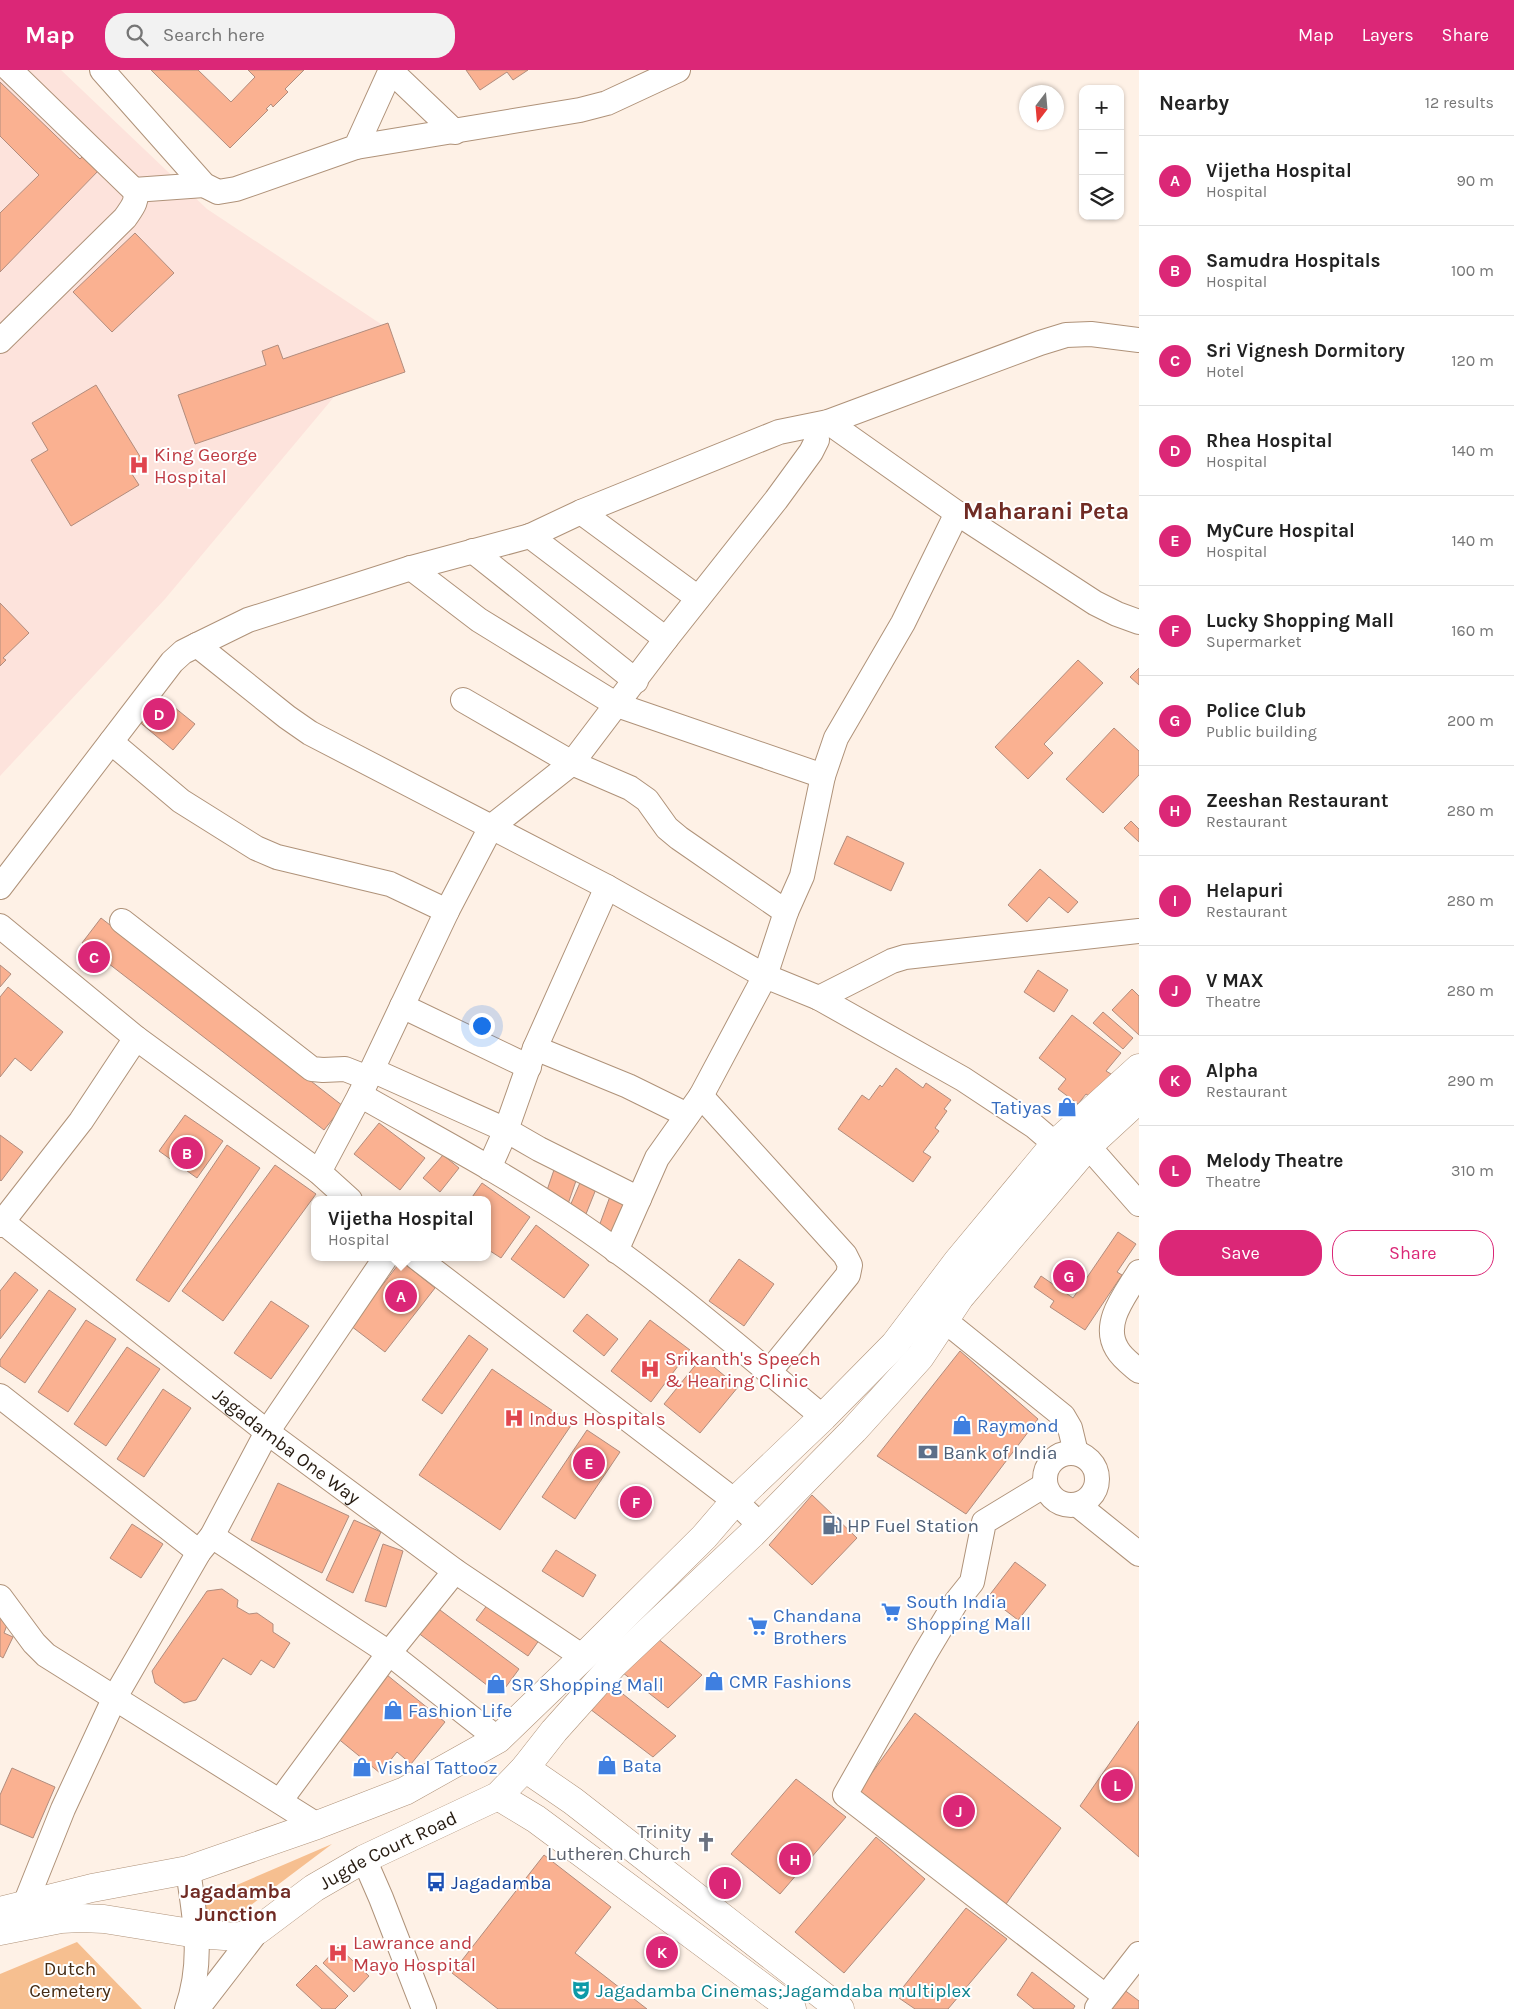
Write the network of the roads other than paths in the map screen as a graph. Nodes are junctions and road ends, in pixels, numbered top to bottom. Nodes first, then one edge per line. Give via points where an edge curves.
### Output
1 (10, 70) edge
2 (102, 70) edge
3 (678, 70) edge
4 (390, 71) edge
5 (455, 132) junction
6 (356, 147) junction
7 (204, 185) junction
8 (134, 190) junction
9 (1139, 340) edge
10 (0, 341) edge
11 (822, 423) junction
12 (581, 512) junction
13 (957, 513) junction
14 (530, 536) junction
15 (473, 552) junction
16 (411, 568) junction
17 (698, 598) junction
18 (1139, 622) edge
19 (666, 639) junction
20 (197, 645) junction
21 (636, 681) junction
22 (463, 700) dead end
23 (617, 705) junction
24 (111, 742) junction
25 (572, 763) junction
26 (823, 776) junction
27 (491, 827) junction
28 (0, 887) edge
29 (607, 887) junction
30 (447, 911) junction
31 (786, 912) junction
32 (122, 920) dead end
33 (0, 926) edge
34 (1139, 931) edge
35 (765, 976) junction
36 (819, 998) junction
37 (402, 1006) junction
38 (136, 1038) junction
39 (532, 1058) junction
40 (1139, 1068) edge
41 (367, 1081) junction
42 (701, 1096) junction
43 (1139, 1099) edge
44 (687, 1115) junction
45 (506, 1130) junction
46 (1054, 1144) junction
47 (1088, 1146) junction
48 (489, 1168) junction
49 (319, 1172) junction
50 (346, 1196) edge
51 (640, 1199) junction
52 (1139, 1204) edge
53 (1, 1222) edge
54 (616, 1251) junction
55 (383, 1261) edge
56 (421, 1261) edge
57 (1139, 1272) edge
58 (944, 1320) junction
59 (769, 1372) junction
60 (1139, 1372) edge
61 (0, 1396) edge
62 (823, 1417) junction
63 (267, 1432) junction
64 (1076, 1453) junction
65 (1045, 1485) junction
66 (1078, 1505) junction
67 (726, 1511) junction
68 (751, 1534) junction
69 (205, 1544) junction
70 (1139, 1554) edge
71 (456, 1571) junction
72 (0, 1597) edge
73 (389, 1653) junction
74 (583, 1658) junction
75 (115, 1697) junction
76 (498, 1739) junction
77 (525, 1768) junction
78 (498, 1796) junction
79 (280, 1802) junction
80 (317, 1825) junction
81 (364, 1859) junction
82 (188, 1870) junction
83 (12, 1907) edge
84 (258, 1930) junction
85 (0, 1931) edge
86 (197, 1934) junction
87 (1139, 1954) edge
88 (1100, 2003) edge
89 (186, 2009) edge
90 (197, 2009) edge
91 (424, 2009) edge
92 (792, 2009) edge
93 (840, 2009) edge

1 - 8 street
2 - 7 street
3 - 5 street via 607,103
4 - 5 street
4 - 6 street
5 - 6 street
6 - 7 street via 236,189 218,192
7 - 8 street
8 - 10 street via 135,201 125,218
9 - 11 street via 1091,334 1066,335
11 - 12 street via 779,432
11 - 13 street
11 - 17 street via 811,452
12 - 14 street
12 - 17 street
13 - 18 street via 1095,604
13 - 26 street via 903,623 836,738
14 - 15 street
14 - 19 street
15 - 16 street
15 - 21 street
16 - 20 street via 248,620
16 - 23 street via 479,620
17 - 19 street
19 - 21 street
20 - 24 street via 172,662
20 - 27 street via 310,733
21 - 23 street
22 - 25 street
23 - 25 street
23 - 26 street
24 - 28 street
24 - 30 street via 181,801 256,848 277,857 390,884
25 - 27 street
25 - 31 street via 630,788 646,800 679,838
26 - 31 street via 802,876
27 - 29 street
27 - 30 street
29 - 35 street
29 - 39 street
30 - 37 street
31 - 35 street
32 - 41 street via 312,1069 346,1069
33 - 38 street
34 - 36 street via 905,957
35 - 36 street
35 - 42 street
36 - 46 street via 963,1079 1034,1126
37 - 39 street
37 - 41 street
38 - 49 street
38 - 53 street via 81,1121
39 - 44 street via 628,1086
39 - 45 street
40 - 46 main road
41 - 45 street
41 - 48 street
41 - 49 street
42 - 44 street
42 - 59 street via 845,1255 850,1265 848,1275
43 - 47 main road
44 - 51 street via 658,1158
45 - 48 street
45 - 51 street
46 - 62 main road via 956,1262 895,1344
47 - 52 street
47 - 58 main road
48 - 54 street
49 - 50 street
51 - 54 street
53 - 63 street, Jagadamba One Way
54 - 59 street
55 - 63 street
56 - 67 street
57 - 60 street via 1111,1325 1112,1339 1118,1351
58 - 64 street via 1063,1416 1070,1428
58 - 68 main road via 914,1364
59 - 62 street
61 - 69 street
62 - 67 main road
63 - 69 street
63 - 71 street, Jagadamba One Way
64 - 65 street via 1058,1456 1051,1462 1046,1468
64 - 66 street via 1091,1462 1097,1479 1092,1495
65 - 66 street via 1048,1493 1061,1504
65 - 88 street via 984,1522 972,1582 926,1652 845,1796
66 - 70 street
67 - 68 main road
67 - 74 main road
68 - 77 main road via 614,1664 554,1730
69 - 73 street
69 - 75 street
71 - 73 street
71 - 74 street, Jagadamba One Way
72 - 75 street via 46,1655
73 - 76 street
73 - 79 street
74 - 76 main road
75 - 79 street
75 - 83 street via 63,1809
76 - 80 main road via 404,1791
77 - 78 main road
77 - 93 main road via 573,1801
78 - 81 main road, Jugde Court Road
78 - 92 main road via 536,1819
79 - 80 street
80 - 82 main road
81 - 84 main road, Jugde Court Road via 314,1888
81 - 91 street
82 - 83 main road
82 - 86 street
84 - 86 main road, Jugde Court Road via 238,1937
84 - 90 street, Jugde Court Road
85 - 86 main road, Jugde Court Road via 81,1918
86 - 89 street via 198,1962
87 - 88 street

